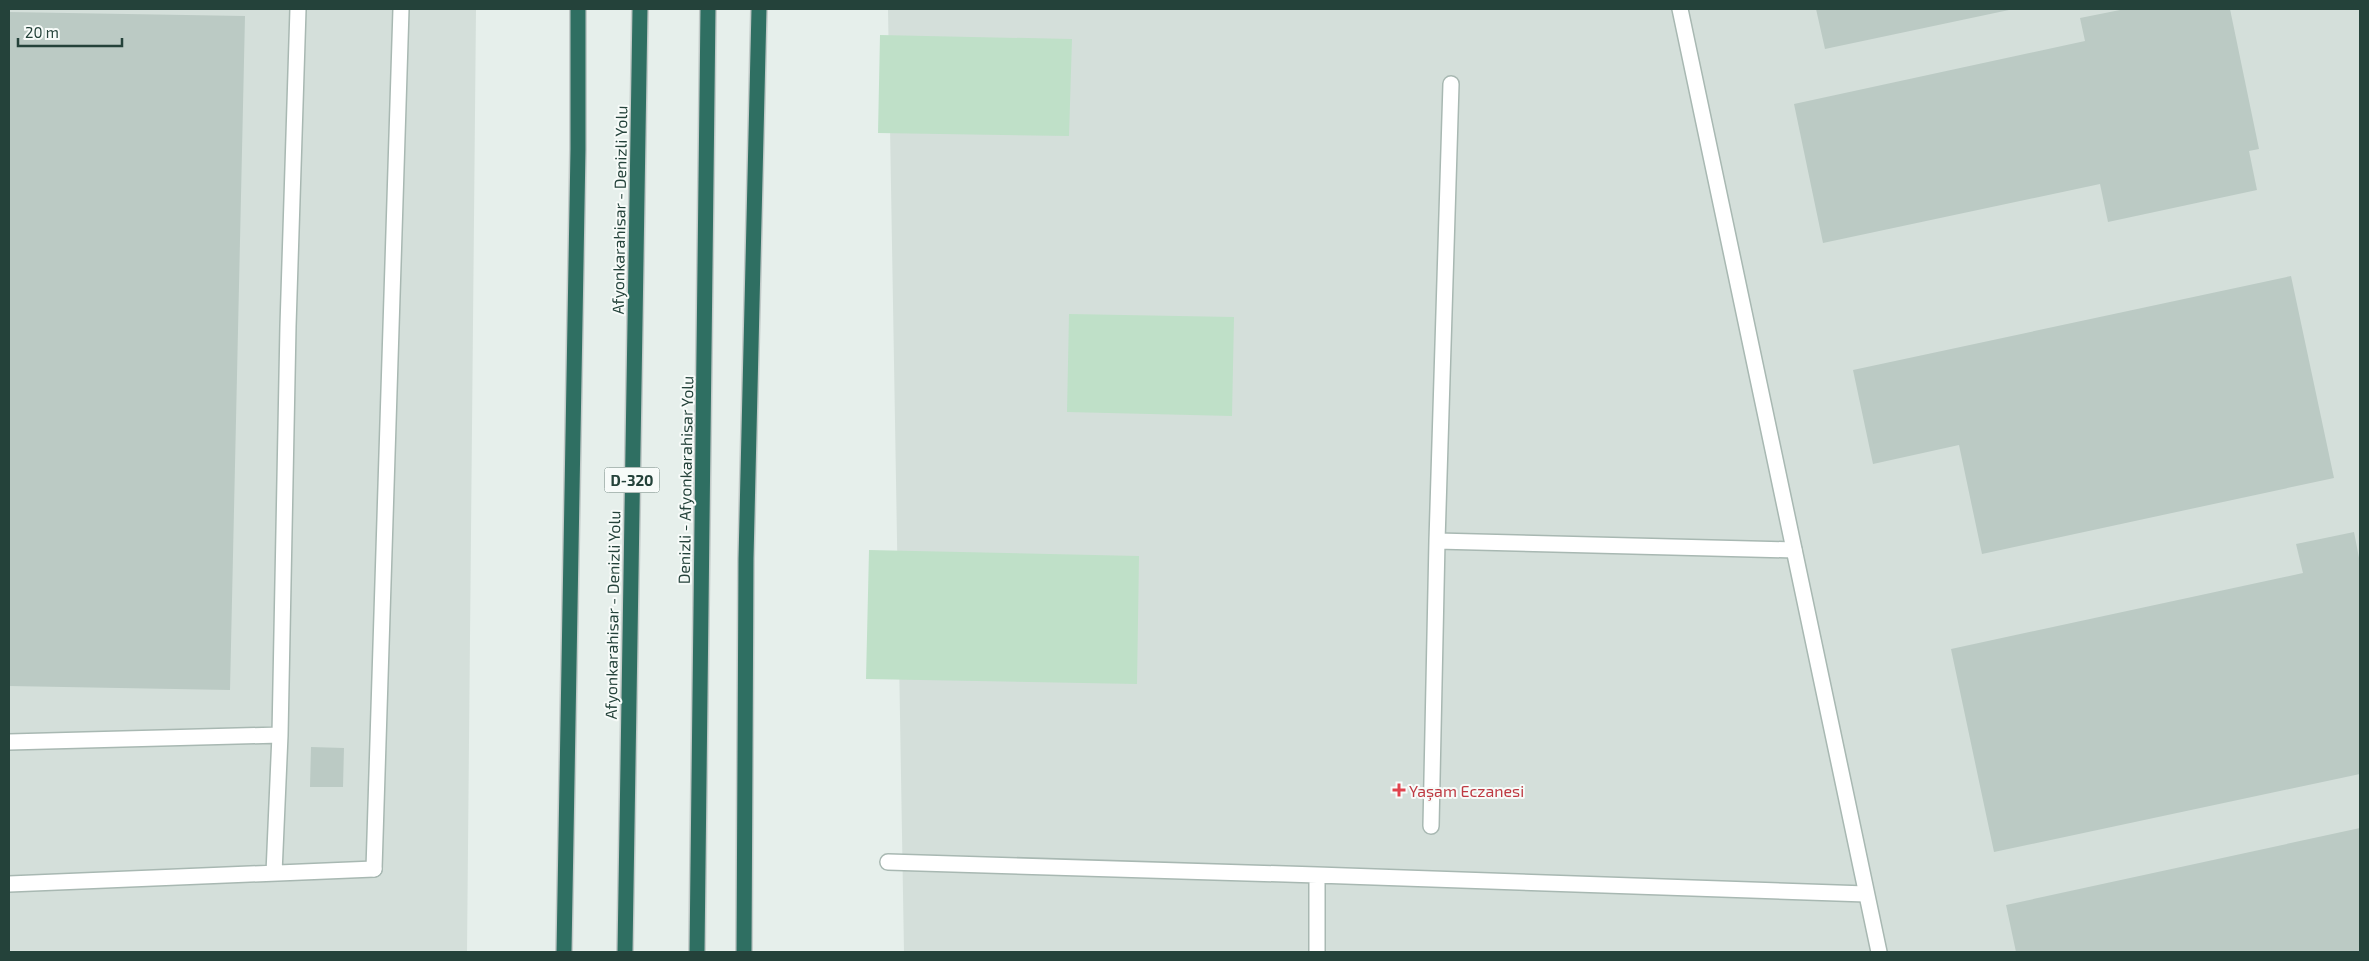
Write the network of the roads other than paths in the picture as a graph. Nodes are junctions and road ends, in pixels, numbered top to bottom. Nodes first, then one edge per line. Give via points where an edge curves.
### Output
1 (298, 9) edge
2 (400, 9) edge
3 (578, 9) edge
4 (640, 9) edge
5 (708, 9) edge
6 (759, 9) edge
7 (1680, 9) edge
8 (1451, 84) dead end
9 (1436, 540) junction
10 (1794, 550) junction
11 (280, 735) junction
12 (9, 742) edge
13 (1431, 826) dead end
14 (888, 862) dead end
15 (274, 873) junction
16 (1317, 874) junction
17 (9, 884) edge
18 (1866, 894) junction
19 (564, 952) edge
20 (624, 952) edge
21 (697, 952) edge
22 (744, 952) edge
23 (1317, 952) edge
24 (1879, 952) edge

1 - 11 street
2 - 15 street via 374,869
3 - 19 highway
4 - 20 highway, Afyonkarahisar - Denizli Yolu / D-320
5 - 21 highway, Denizli - Afyonkarahisar Yolu
6 - 22 highway via 746,559
7 - 10 street
8 - 9 street
9 - 10 street
9 - 13 street
10 - 18 street
11 - 12 street
11 - 15 street
14 - 16 street
15 - 17 street
16 - 18 street
16 - 23 street
18 - 24 street

